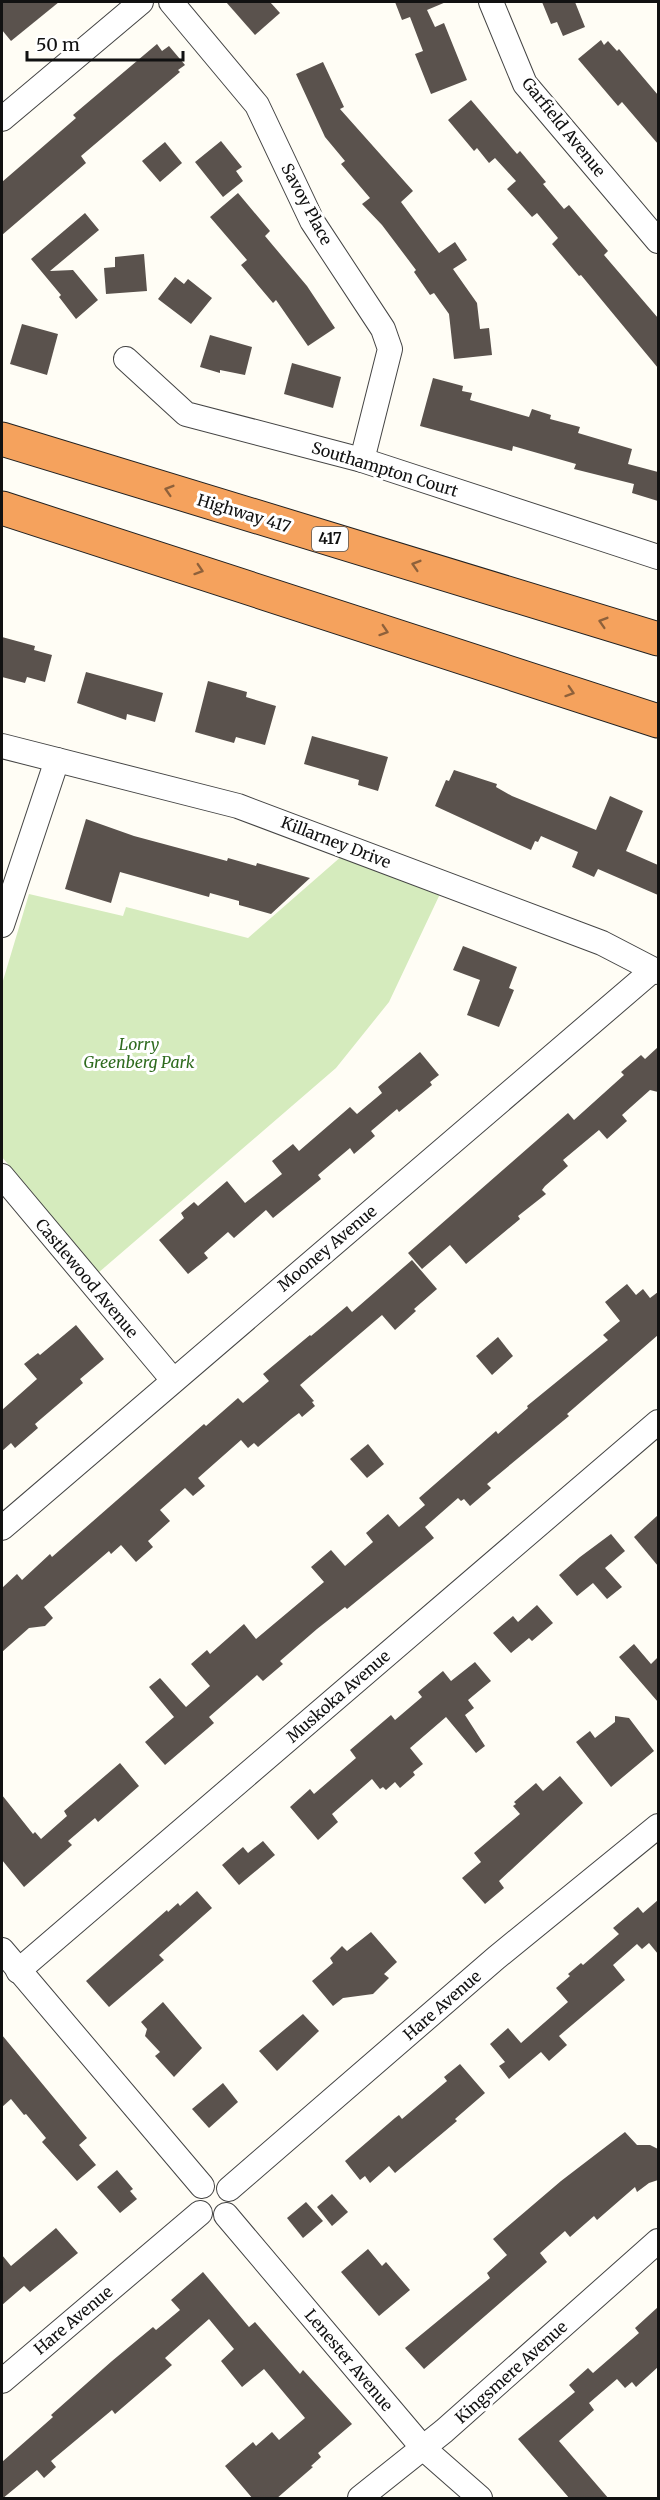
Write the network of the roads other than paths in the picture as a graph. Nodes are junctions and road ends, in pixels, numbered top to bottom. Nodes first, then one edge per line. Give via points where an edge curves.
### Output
1 (141, 2) edge
2 (171, 2) edge
3 (490, 2) edge
4 (2, 119) edge
5 (658, 241) edge
6 (126, 359) dead end
7 (2, 439) edge
8 (362, 460) junction
9 (2, 508) edge
10 (2, 527) edge
11 (143, 552) junction
12 (658, 557) edge
13 (658, 639) edge
14 (658, 721) edge
15 (2, 746) edge
16 (57, 760) junction
17 (2, 925) edge
18 (656, 971) edge
19 (2, 1176) edge
20 (172, 1380) junction
21 (658, 1422) edge
22 (2, 1528) edge
23 (658, 1826) edge
24 (2, 1950) edge
25 (18, 1971) junction
26 (202, 2186) junction
27 (229, 2189) junction
28 (200, 2213) junction
29 (226, 2215) junction
30 (658, 2241) edge
31 (2, 2381) edge
32 (423, 2448) junction
33 (360, 2499) edge
34 (480, 2499) edge

1 - 4 street
2 - 8 street, Savoy Place via 257,105 312,221 383,329 390,349
3 - 5 street, Garfield Avenue via 525,84
6 - 8 street, Southampton Court via 186,414
13 -> 7 highway, Highway 417 / 417
8 - 12 street, Southampton Court
9 - 11 highway
10 - 11 highway
11 -> 14 highway
15 - 16 street, Killarney Drive
16 - 17 street
16 - 18 street, Killarney Drive via 238,806 602,943
18 - 20 street, Mooney Avenue
19 - 20 street, Castlewood Avenue
20 - 22 street, Mooney Avenue
21 - 25 street, Muskoka Avenue
23 - 27 street, Hare Avenue via 496,1958
24 - 25 street
25 - 26 street
26 - 27 street via 216,2181
26 - 28 street via 195,2199
27 - 29 street via 233,2203
28 - 29 street via 208,2218
28 - 31 street, Hare Avenue
29 - 32 street, Lenester Avenue
30 - 32 street, Kingsmere Avenue
32 - 33 street, Kingsmere Avenue
32 - 34 street, Lenester Avenue

